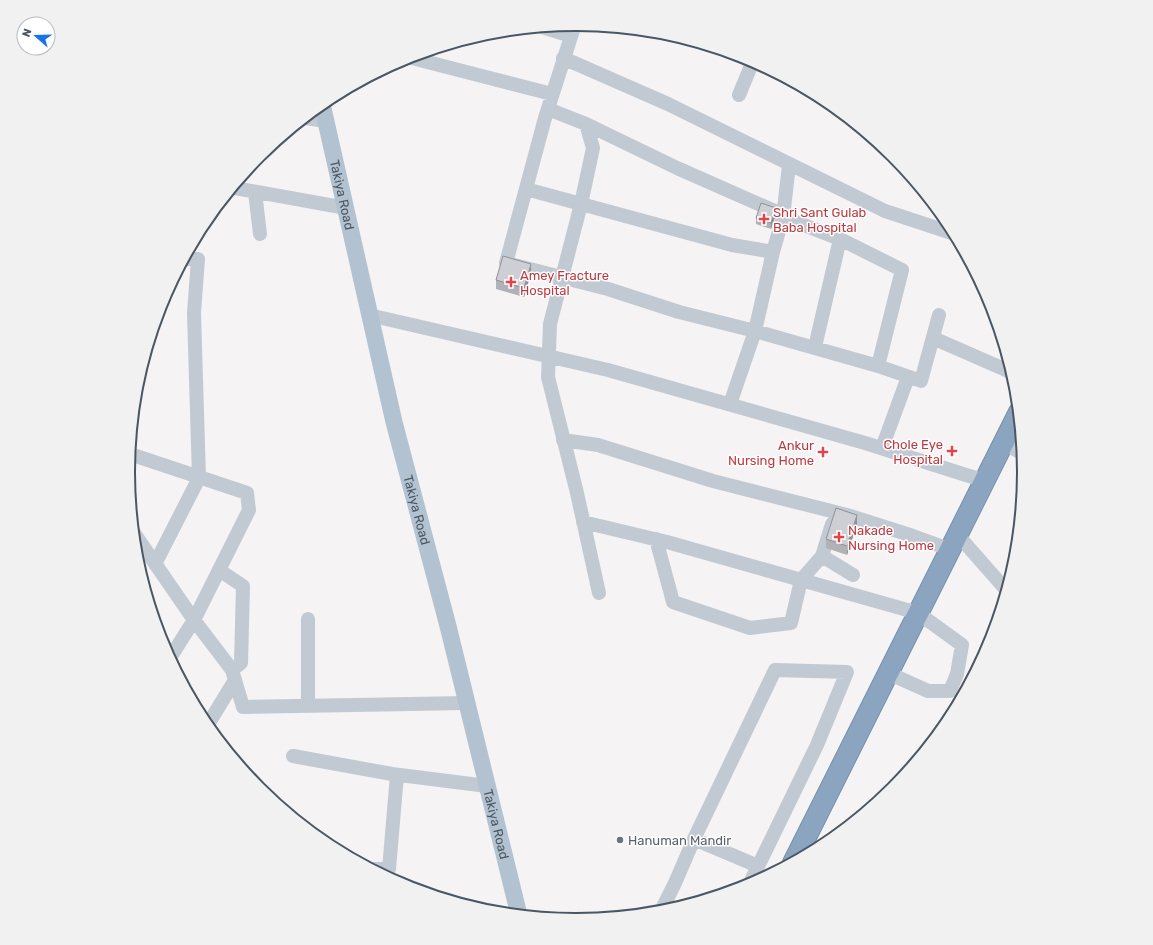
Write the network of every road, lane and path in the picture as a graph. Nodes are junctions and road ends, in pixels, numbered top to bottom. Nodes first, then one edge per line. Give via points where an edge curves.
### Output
1 (573, 31) edge
2 (564, 58) junction
3 (420, 60) edge
4 (750, 67) edge
5 (552, 94) junction
6 (739, 95) dead end
7 (548, 109) junction
8 (324, 111) edge
9 (312, 119) edge
10 (326, 121) junction
11 (586, 124) junction
12 (789, 165) junction
13 (239, 188) edge
14 (526, 189) junction
15 (255, 192) junction
16 (581, 204) junction
17 (346, 208) junction
18 (783, 217) junction
19 (947, 231) edge
20 (260, 234) dead end
21 (840, 239) junction
22 (774, 252) junction
23 (191, 259) edge
24 (562, 277) junction
25 (369, 315) junction
26 (939, 315) dead end
27 (755, 331) junction
28 (932, 338) junction
29 (815, 347) junction
30 (548, 356) junction
31 (878, 366) junction
32 (1006, 370) edge
33 (908, 376) junction
34 (730, 404) junction
35 (1015, 421) edge
36 (563, 440) junction
37 (1004, 443) junction
38 (882, 448) junction
39 (1017, 451) edge
40 (136, 456) edge
41 (199, 478) junction
42 (985, 481) junction
43 (836, 513) junction
44 (583, 522) junction
45 (656, 539) junction
46 (953, 542) junction
47 (141, 544) edge
48 (822, 556) junction
49 (155, 564) junction
50 (219, 570) junction
51 (854, 575) dead end
52 (801, 580) junction
53 (1003, 587) edge
54 (599, 593) dead end
55 (918, 613) junction
56 (308, 619) dead end
57 (194, 620) junction
58 (174, 652) edge
59 (888, 673) junction
60 (234, 675) junction
61 (467, 704) junction
62 (308, 706) junction
63 (211, 720) edge
64 (293, 756) dead end
65 (397, 775) junction
66 (487, 786) junction
67 (694, 839) junction
68 (797, 855) edge
69 (758, 866) junction
70 (383, 869) edge
71 (753, 876) edge
72 (664, 906) edge
73 (518, 910) edge

1 - 2 street
2 - 5 street
2 - 12 street via 668,104
3 - 5 street
4 - 6 street
5 - 7 street
7 - 11 street
7 - 14 street
8 - 10 main road, Takiya Road
9 - 10 street
10 - 17 main road, Takiya Road
11 - 16 street via 593,148
11 - 18 street via 776,211
12 - 18 street
12 - 19 street via 885,211
13 - 15 street
14 - 16 street
14 - 24 street via 506,263
15 - 17 street
15 - 20 street
16 - 22 street via 732,245
16 - 24 street
17 - 25 main road, Takiya Road
18 - 21 street
18 - 22 street
21 - 29 street
21 - 31 street via 902,270
22 - 27 street
23 - 41 street via 198,258 194,313
24 - 27 street via 679,312
24 - 30 street via 550,324
25 - 30 street
25 - 61 main road, Takiya Road
26 - 28 street
27 - 29 street
27 - 34 street
28 - 32 street
28 - 33 street via 921,381
29 - 31 street
30 - 34 street
30 - 36 street via 548,377
31 - 33 street
33 - 38 street
34 - 38 street
35 - 37 highway
36 - 43 street via 598,445 713,481
36 - 44 street
37 - 39 street
37 - 42 highway
38 - 42 street
40 - 41 street
41 - 49 street
41 - 50 street via 247,493 249,510
42 - 46 highway
43 - 46 street via 913,536
43 - 48 street
44 - 45 street
44 - 54 street
45 - 52 street
45 - 52 street via 673,602 750,628 791,623
46 - 53 street
46 - 55 highway
47 - 49 street
48 - 51 street
48 - 52 street
49 - 57 street
50 - 57 street
50 - 60 street via 243,586 241,663
52 - 55 street
55 - 59 highway
55 - 59 street via 962,645 957,674 950,691 928,691
56 - 62 street
57 - 58 street
57 - 60 street
59 - 68 highway
60 - 62 street via 243,707
60 - 63 street
61 - 62 street
61 - 66 main road, Takiya Road
64 - 65 street
65 - 66 street
65 - 70 street via 389,869
66 - 73 main road, Takiya Road
67 - 69 street
67 - 69 street via 775,670 847,672 817,745
67 - 72 street
69 - 71 street

